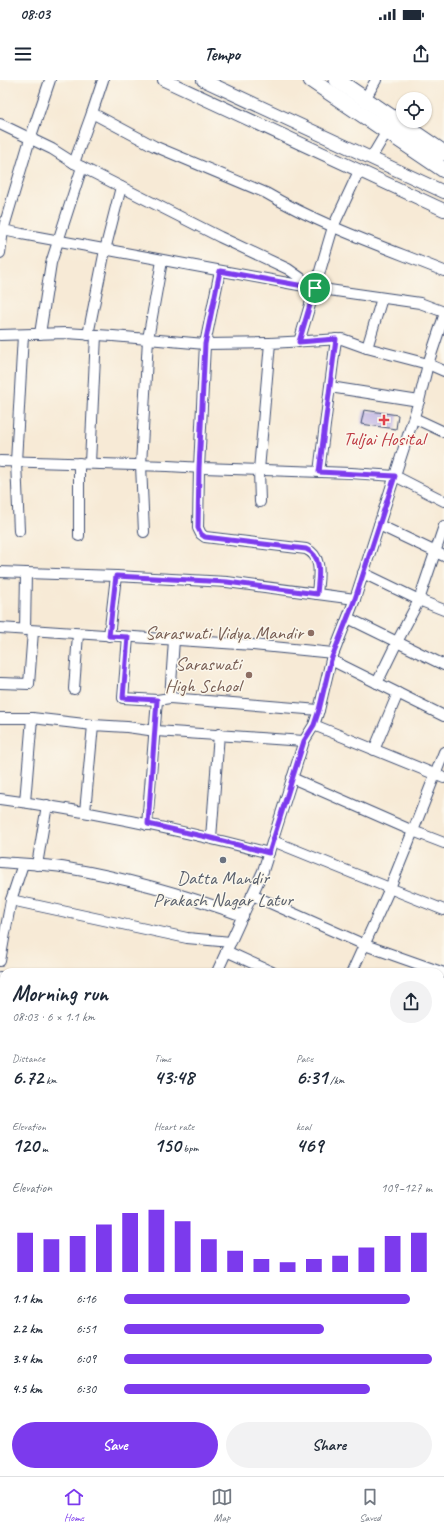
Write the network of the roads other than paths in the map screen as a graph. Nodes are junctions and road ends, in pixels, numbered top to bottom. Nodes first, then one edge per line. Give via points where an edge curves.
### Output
1 (50, 80) edge
2 (103, 80) edge
3 (164, 80) edge
4 (203, 80) edge
5 (311, 80) edge
6 (337, 80) edge
7 (376, 80) edge
8 (366, 99) junction
9 (92, 113) junction
10 (0, 124) edge
11 (387, 131) junction
12 (30, 139) junction
13 (444, 153) edge
14 (370, 158) junction
15 (78, 165) junction
16 (444, 170) edge
17 (359, 171) junction
18 (121, 187) junction
19 (444, 192) edge
20 (444, 210) edge
21 (333, 227) junction
22 (3, 230) junction
23 (57, 241) junction
24 (105, 250) junction
25 (0, 253) edge
26 (162, 261) junction
27 (220, 271) junction
28 (444, 271) edge
29 (315, 288) junction
30 (382, 298) junction
31 (444, 312) edge
32 (444, 316) edge
33 (0, 334) edge
34 (40, 334) junction
35 (23, 335) junction
36 (92, 335) junction
37 (148, 339) junction
38 (336, 339) junction
39 (299, 342) junction
40 (270, 343) junction
41 (205, 344) junction
42 (367, 348) junction
43 (428, 364) junction
44 (444, 371) edge
45 (330, 387) junction
46 (419, 401) junction
47 (414, 418) junction
48 (444, 432) edge
49 (0, 461) edge
50 (16, 462) junction
51 (85, 463) junction
52 (140, 465) junction
53 (199, 468) junction
54 (259, 470) junction
55 (319, 472) junction
56 (395, 476) junction
57 (444, 501) edge
58 (260, 502) dead end
59 (379, 525) junction
60 (444, 526) edge
61 (18, 531) dead end
62 (144, 532) dead end
63 (79, 536) dead end
64 (440, 554) edge
65 (0, 572) edge
66 (26, 573) junction
67 (363, 573) junction
68 (116, 576) junction
69 (317, 594) junction
70 (355, 599) junction
71 (419, 600) junction
72 (444, 610) edge
73 (348, 618) junction
74 (0, 628) edge
75 (29, 630) junction
76 (78, 634) junction
77 (109, 636) junction
78 (128, 637) junction
79 (174, 640) junction
80 (397, 642) junction
81 (332, 656) junction
82 (444, 665) edge
83 (0, 683) edge
84 (377, 683) junction
85 (74, 689) dead end
86 (398, 693) junction
87 (170, 698) junction
88 (157, 700) junction
89 (319, 710) junction
90 (444, 716) edge
91 (0, 718) edge
92 (32, 718) junction
93 (94, 725) junction
94 (314, 725) junction
95 (156, 731) junction
96 (219, 734) junction
97 (304, 741) junction
98 (374, 750) junction
99 (444, 752) edge
100 (439, 776) edge
101 (292, 778) junction
102 (0, 799) edge
103 (25, 802) junction
104 (47, 805) junction
105 (85, 812) junction
106 (148, 824) junction
107 (412, 831) junction
108 (211, 838) junction
109 (273, 841) junction
110 (444, 843) edge
111 (269, 853) junction
112 (0, 862) edge
113 (23, 864) junction
114 (37, 865) junction
115 (390, 888) junction
116 (252, 895) junction
117 (11, 900) junction
118 (444, 910) edge
119 (243, 916) junction
120 (4, 918) edge
121 (365, 945) junction
122 (228, 947) junction
123 (0, 961) edge
124 (219, 968) edge
125 (265, 968) edge
126 (354, 968) edge
127 (430, 968) edge

1 - 12 street
2 - 9 street
3 - 17 street
4 - 14 street
5 - 11 main road
6 - 8 main road
7 - 8 street
8 - 13 main road
9 - 15 street
9 - 21 street via 154,146 266,193
10 - 12 street
11 - 14 street
11 - 16 main road
12 - 15 street
12 - 22 street
14 - 19 street
15 - 18 street
15 - 23 street
17 - 20 street
17 - 21 street
18 - 24 street
18 - 29 street via 288,269
21 - 28 street
21 - 29 street
22 - 23 street
22 - 25 street
23 - 24 street
23 - 34 street
24 - 26 street
24 - 36 street
26 - 27 street
26 - 37 street
27 - 29 street
27 - 41 street
29 - 30 street
29 - 39 street
30 - 31 street via 420,303
30 - 42 street
32 - 43 street
33 - 35 street
34 - 35 street
34 - 36 street
35 - 50 street
36 - 37 street
36 - 51 street
37 - 41 street
37 - 52 street
38 - 39 street
38 - 42 street
38 - 45 street
39 - 40 street
40 - 41 street
40 - 54 street
41 - 53 street
42 - 43 street
43 - 44 street
43 - 46 street
45 - 46 street
45 - 55 street
46 - 47 street
47 - 48 street
47 - 56 street
49 - 50 street
50 - 51 street
50 - 61 street
51 - 52 street
51 - 63 street
52 - 53 street
52 - 62 street
53 - 54 street
53 - 69 street via 198,528 201,534 205,537 306,549 312,552 318,562
54 - 55 street
54 - 58 street
55 - 56 street
56 - 57 street
56 - 59 street
59 - 64 street
59 - 67 street
60 - 64 street
64 - 71 street
65 - 66 street
66 - 68 street
66 - 75 street
67 - 70 street
67 - 71 street
68 - 69 street via 227,582
68 - 77 street
69 - 70 street
70 - 73 street
71 - 72 street
71 - 80 street
73 - 80 street
73 - 81 street
74 - 75 street
75 - 76 street
75 - 83 street via 29,684
76 - 77 street
76 - 85 street
77 - 78 street
78 - 79 street
78 - 88 street via 123,698
79 - 81 street via 253,645
79 - 87 street
80 - 82 street
80 - 84 street
81 - 84 street
81 - 89 street
84 - 86 street
86 - 90 street
86 - 98 street
87 - 88 street
87 - 89 street
88 - 95 street
89 - 94 street
91 - 92 street
92 - 93 street
92 - 103 street
93 - 95 street
93 - 105 street
94 - 97 street
94 - 98 street
95 - 96 street
95 - 106 street
96 - 97 street
96 - 108 street
97 - 101 street
98 - 100 street
99 - 100 street
100 - 107 street
101 - 107 street
101 - 109 street
102 - 103 street
103 - 104 street
104 - 105 street
104 - 114 street
105 - 106 street
106 - 108 street
107 - 110 street
107 - 115 street
108 - 111 street
109 - 111 street
109 - 115 street
111 - 116 street
112 - 113 street
113 - 114 street
113 - 117 street
114 - 119 street via 66,867 135,882
115 - 118 street
115 - 121 street
116 - 119 street
116 - 121 street
117 - 120 street
117 - 122 street
119 - 122 street
120 - 123 street
121 - 126 street
121 - 127 street
122 - 124 street
122 - 125 street

